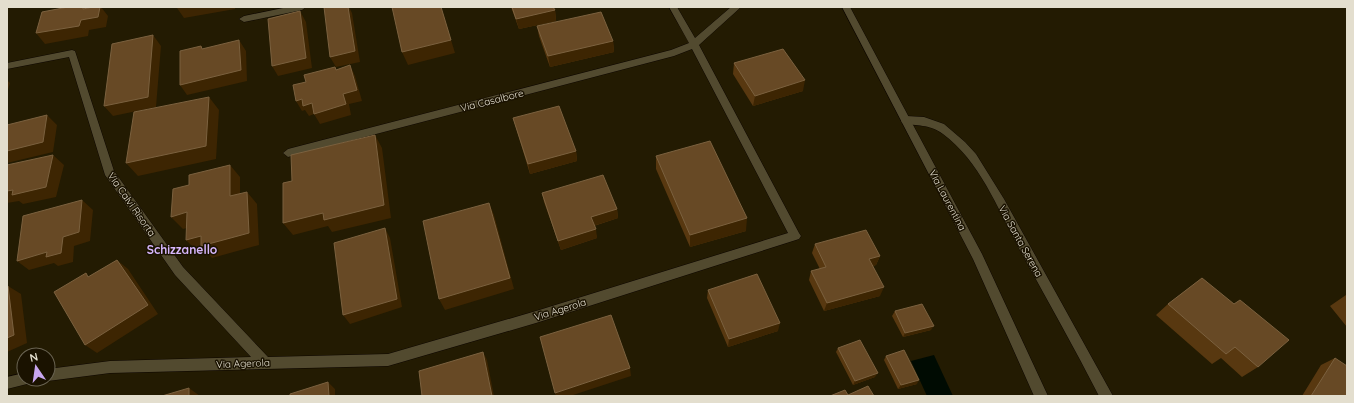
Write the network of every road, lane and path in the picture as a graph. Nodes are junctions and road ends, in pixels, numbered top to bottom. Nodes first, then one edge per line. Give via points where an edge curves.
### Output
1 (302, 7) edge
2 (673, 7) edge
3 (737, 7) edge
4 (846, 7) edge
5 (244, 19) dead end
6 (694, 44) junction
7 (7, 66) edge
8 (906, 120) junction
9 (288, 153) dead end
10 (264, 362) junction
11 (56, 374) edge
12 (1041, 396) edge
13 (1106, 396) edge

1 - 5 street
2 - 6 street
3 - 6 street
4 - 8 street, Via Laurentina
6 - 9 street, Via Casalbore via 674,53
6 - 10 street, Via Agerola via 795,236 388,360
7 - 10 street, Via Calvi Risorta via 72,53 109,172 179,271
8 - 12 street, Via Laurentina via 978,257
8 - 13 street, Via Santa Serena via 920,119 937,125 951,134 968,152 1009,219
10 - 11 street, Via Agerola via 110,367

